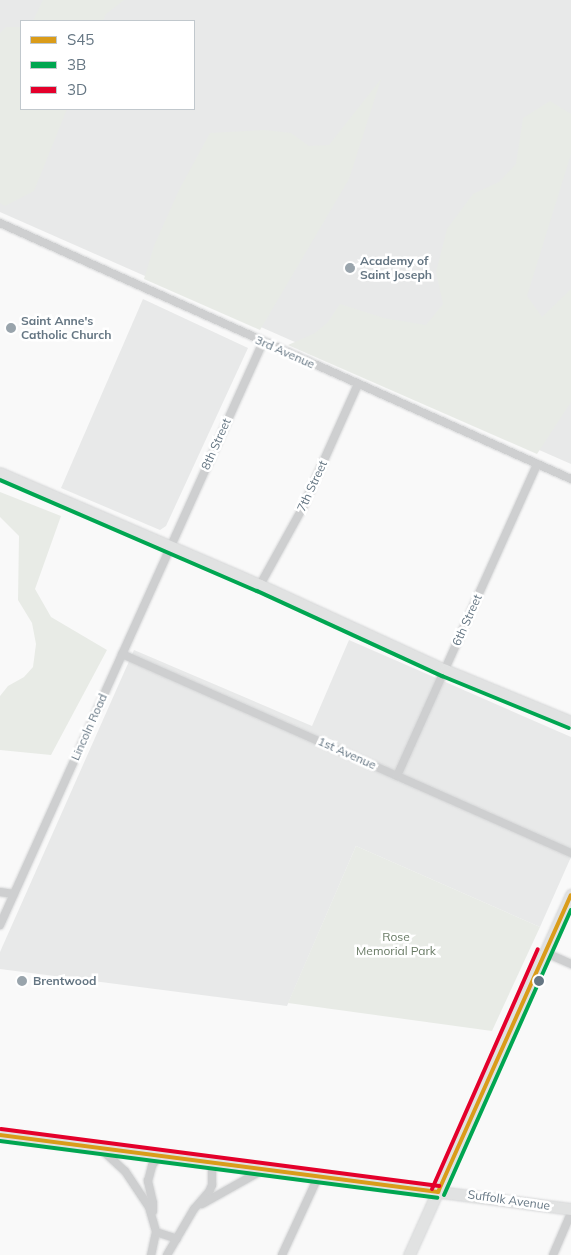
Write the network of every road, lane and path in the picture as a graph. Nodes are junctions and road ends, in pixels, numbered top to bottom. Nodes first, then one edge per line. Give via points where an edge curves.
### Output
1 (0, 223) edge
2 (263, 342) junction
3 (358, 384) junction
4 (538, 464) junction
5 (0, 473) edge
6 (571, 480) edge
7 (170, 547) junction
8 (260, 585) junction
9 (122, 654) junction
10 (445, 670) junction
11 (571, 722) edge
12 (397, 776) junction
13 (571, 853) edge
14 (0, 892) edge
15 (14, 894) junction
16 (571, 895) edge
17 (0, 925) edge
18 (544, 952) junction
19 (571, 964) edge
20 (0, 1135) edge
21 (98, 1147) junction
22 (158, 1155) junction
23 (212, 1161) junction
24 (265, 1168) junction
25 (319, 1175) junction
26 (438, 1192) junction
27 (194, 1209) junction
28 (571, 1209) edge
29 (571, 1213) edge
30 (152, 1216) junction
31 (156, 1232) junction
32 (177, 1239) junction
33 (150, 1255) edge
34 (168, 1255) edge
35 (282, 1255) edge
36 (409, 1255) edge
37 (552, 1255) edge

1 - 2 street, 3rd Avenue
2 - 3 street, 3rd Avenue
2 - 7 street, 8th Street
3 - 4 street, 3rd Avenue
3 - 8 street, 7th Street via 303,507
4 - 6 street, 3rd Avenue
4 - 10 street, 6th Street
5 - 7 street
7 - 8 street
7 - 9 street, Lincoln Road
8 - 10 street
9 - 12 street, 1st Avenue
9 - 15 street, Lincoln Road
10 - 11 street
10 - 12 street, 6th Street
12 - 13 street, 1st Avenue
14 - 15 street
15 - 17 street
16 - 18 street
18 - 19 street
18 - 26 street
20 - 21 street, Suffolk Avenue
21 - 22 street, Suffolk Avenue
21 - 30 street via 125,1171 140,1190
22 - 23 street, Suffolk Avenue
22 - 30 street via 148,1181 154,1203
23 - 24 street, Suffolk Avenue
23 - 27 street via 212,1186
24 - 25 street, Suffolk Avenue
24 - 27 street
25 - 26 street, Suffolk Avenue
25 - 35 street
26 - 28 street, Suffolk Avenue
26 - 36 street
27 - 32 street
29 - 37 street
30 - 31 street
31 - 32 street
31 - 33 street
32 - 34 street

